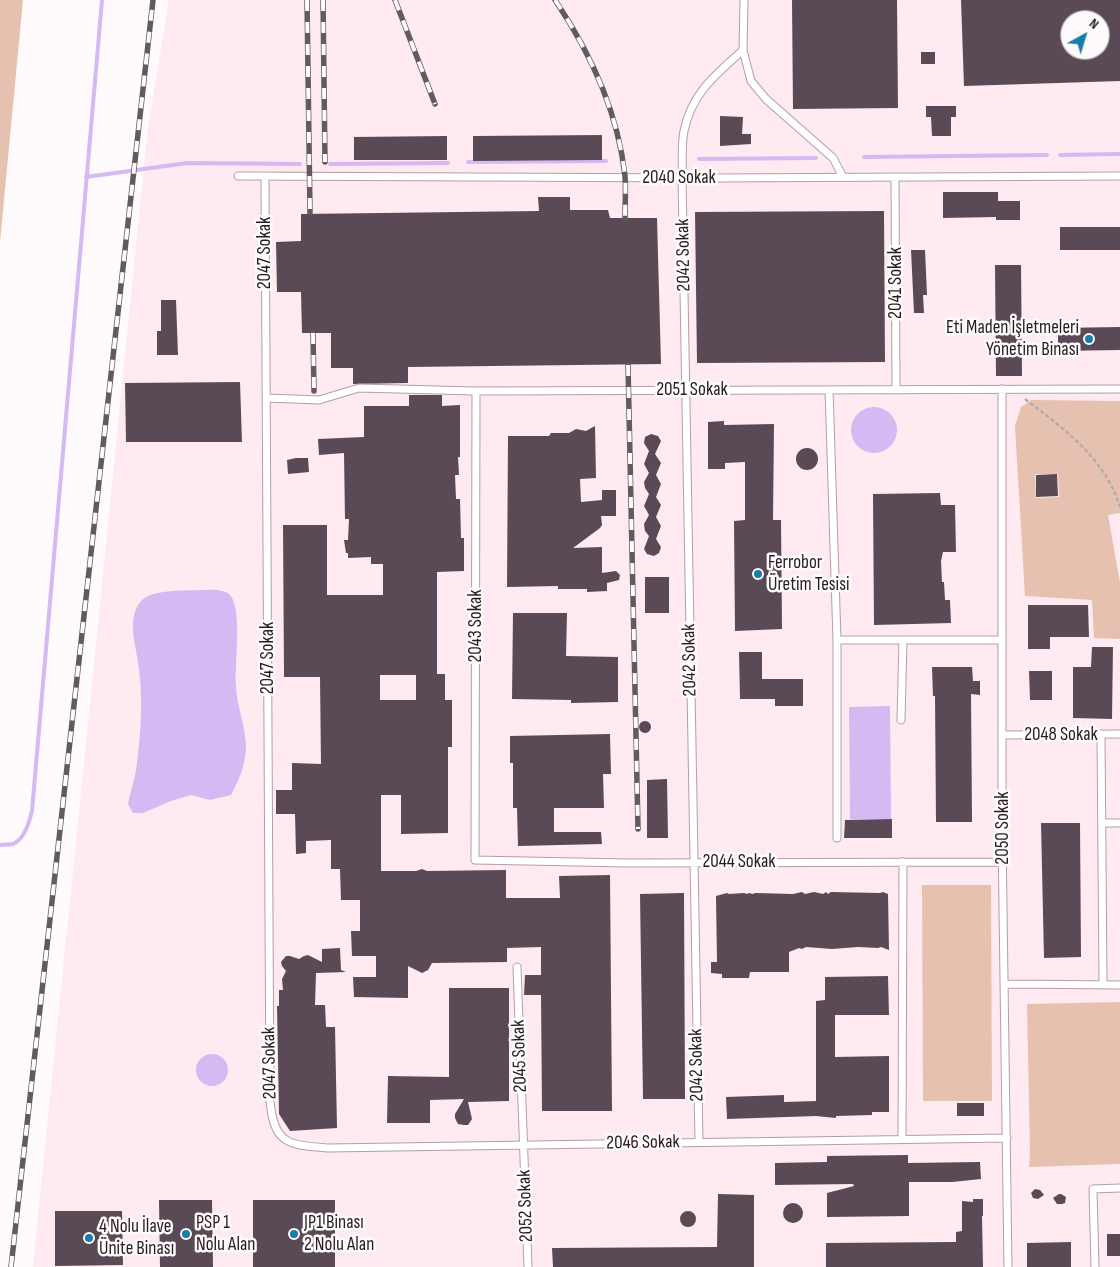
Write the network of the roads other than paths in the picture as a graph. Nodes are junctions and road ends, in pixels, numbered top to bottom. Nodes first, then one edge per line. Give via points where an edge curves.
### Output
1 (744, 0) edge
2 (743, 50) junction
3 (238, 176) dead end
4 (1120, 176) edge
5 (265, 177) junction
6 (843, 177) junction
7 (895, 177) junction
8 (682, 178) junction
9 (1002, 389) junction
10 (1120, 389) edge
11 (686, 390) junction
12 (829, 390) junction
13 (896, 390) junction
14 (476, 391) junction
15 (266, 398) junction
16 (837, 640) junction
17 (903, 640) junction
18 (1002, 640) junction
19 (901, 720) dead end
20 (1101, 734) junction
21 (1120, 734) edge
22 (1002, 735) junction
23 (1102, 823) junction
24 (1120, 823) edge
25 (838, 838) dead end
26 (475, 860) joint
27 (694, 862) junction
28 (903, 862) junction
29 (1003, 862) junction
30 (517, 967) dead end
31 (1005, 984) junction
32 (1103, 985) junction
33 (1120, 985) edge
34 (282, 1137) joint
35 (1007, 1138) junction
36 (902, 1139) junction
37 (699, 1142) junction
38 (523, 1145) junction
39 (1120, 1188) edge
40 (528, 1267) edge
41 (1008, 1267) edge
42 (1095, 1267) edge

1 - 2 lane
2 - 6 lane via 751,81 766,99 833,158
2 - 8 lane, 2042 Sokak via 704,86 692,108 684,132
3 - 5 lane, 2040 Sokak
4 - 7 lane, 2040 Sokak
5 - 8 lane, 2040 Sokak
5 - 15 lane, 2047 Sokak
6 - 7 lane, 2040 Sokak
6 - 8 lane, 2040 Sokak
7 - 13 lane, 2041 Sokak
8 - 11 lane, 2042 Sokak
9 - 10 lane, 2051 Sokak
9 - 13 lane, 2051 Sokak
9 - 18 lane, 2050 Sokak
11 - 12 lane, 2051 Sokak
11 - 14 lane, 2051 Sokak
11 - 27 lane, 2042 Sokak
12 - 13 lane, 2051 Sokak
12 - 16 lane
14 - 15 lane, 2051 Sokak via 358,388 319,400
14 - 26 lane, 2043 Sokak
15 - 34 lane, 2047 Sokak via 270,1101 272,1120
16 - 17 lane
16 - 25 lane
17 - 18 lane
17 - 19 lane
18 - 22 lane, 2050 Sokak
20 - 21 lane, 2048 Sokak
20 - 22 lane, 2048 Sokak
20 - 23 lane
22 - 29 lane, 2050 Sokak
23 - 24 lane
23 - 32 lane
26 - 27 lane, 2044 Sokak
27 - 28 lane, 2044 Sokak
27 - 37 lane, 2042 Sokak
28 - 29 lane, 2044 Sokak
28 - 36 lane
29 - 31 lane, 2050 Sokak
30 - 38 lane, 2045 Sokak
31 - 32 lane
31 - 35 lane, 2050 Sokak
32 - 33 lane
34 - 38 lane, 2046 Sokak via 297,1146 328,1148
35 - 36 lane, 2046 Sokak
35 - 41 lane, 2050 Sokak
36 - 37 lane, 2046 Sokak
37 - 38 lane, 2046 Sokak
38 - 40 lane, 2052 Sokak
39 - 42 lane via 1093,1189

